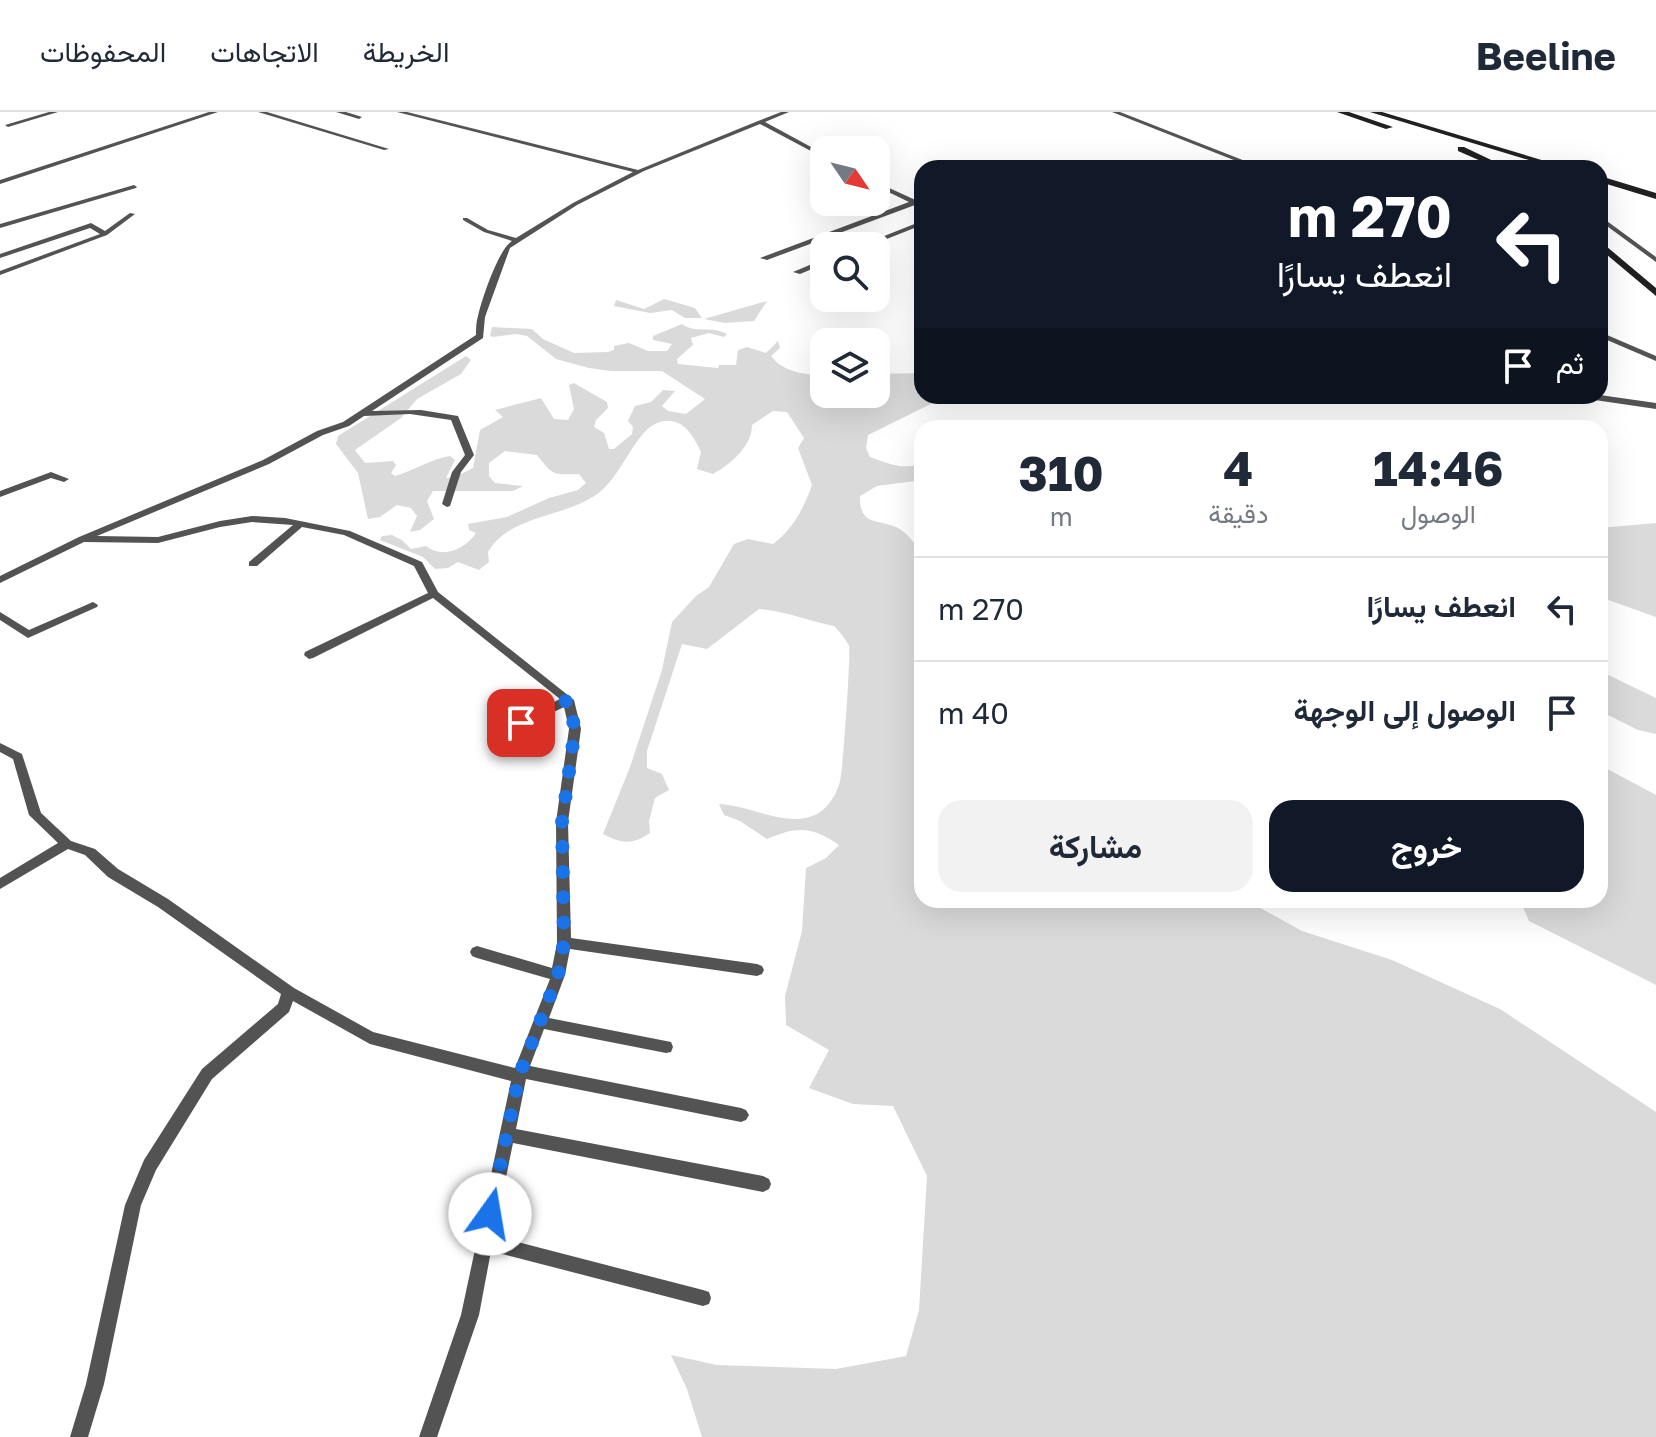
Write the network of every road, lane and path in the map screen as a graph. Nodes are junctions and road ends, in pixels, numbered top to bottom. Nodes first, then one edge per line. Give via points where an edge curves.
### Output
1 (55, 112) edge
2 (215, 112) edge
3 (261, 112) edge
4 (339, 112) edge
5 (400, 112) edge
6 (786, 112) edge
7 (1115, 112) edge
8 (1341, 112) edge
9 (1357, 112) edge
10 (1374, 112) edge
11 (359, 117) dead end
12 (760, 122) junction
13 (1402, 123) junction
14 (8, 125) dead end
15 (1436, 141) dead end
16 (1449, 146) dead end
17 (386, 149) dead end
18 (810, 149) edge
19 (1239, 160) edge
20 (1489, 160) edge
21 (1520, 160) edge
22 (1535, 160) edge
23 (639, 172) junction
24 (0, 182) edge
25 (1608, 182) edge
26 (134, 187) dead end
27 (1608, 187) edge
28 (890, 191) edge
29 (1656, 199) edge
30 (914, 203) joint
31 (132, 214) dead end
32 (465, 219) dead end
33 (1608, 224) edge
34 (0, 226) edge
35 (914, 226) edge
36 (105, 234) junction
37 (890, 235) edge
38 (517, 240) junction
39 (1608, 251) edge
40 (0, 256) edge
41 (764, 258) dead end
42 (1656, 260) edge
43 (810, 267) edge
44 (797, 272) dead end
45 (0, 273) edge
46 (1656, 293) edge
47 (1608, 338) edge
48 (1656, 359) edge
49 (1608, 399) edge
50 (1656, 406) edge
51 (363, 414) junction
52 (64, 479) dead end
53 (0, 494) edge
54 (447, 504) dead end
55 (300, 524) junction
56 (82, 539) junction
57 (253, 564) dead end
58 (0, 580) edge
59 (434, 594) junction
60 (93, 605) dead end
61 (0, 615) edge
62 (309, 655) dead end
63 (568, 700) junction
64 (521, 723) dead end
65 (0, 747) edge
66 (67, 844) junction
67 (0, 884) edge
68 (564, 943) junction
69 (477, 952) dead end
70 (757, 970) dead end
71 (558, 975) junction
72 (289, 992) junction
73 (539, 1022) junction
74 (666, 1047) dead end
75 (520, 1073) junction
76 (741, 1115) dead end
77 (509, 1135) junction
78 (763, 1184) dead end
79 (484, 1241) junction
80 (703, 1298) dead end
81 (79, 1437) edge
82 (428, 1437) edge

1 - 14 street
2 - 24 street
3 - 17 street
4 - 11 street
5 - 23 street
6 - 12 street
7 - 19 street
8 - 15 main road
9 - 13 main road
10 - 13 main road
12 - 18 street
12 - 23 street
13 - 21 main road
13 - 22 main road
16 - 20 main road
23 - 38 street
25 - 29 main road
26 - 34 street
27 - 29 main road
28 - 30 street
30 - 41 street
31 - 36 street
32 - 38 street
33 - 42 street
35 - 37 street
36 - 40 street via 91,225
36 - 45 street
38 - 51 street via 502,258 475,343
39 - 46 main road
43 - 44 street
47 - 48 street
49 - 50 street
51 - 54 street via 432,412 455,418 470,455 457,472
51 - 56 street via 266,462
52 - 53 street via 51,475
55 - 56 street via 252,519 158,540
55 - 57 street
55 - 59 street via 347,533 418,564
56 - 58 street
59 - 62 street
59 - 63 street
60 - 61 street via 28,635
63 - 64 street
63 - 68 street via 575,729 562,822
65 - 66 street via 18,757 35,815
66 - 67 street
66 - 72 street via 90,852
68 - 70 street
68 - 71 street
69 - 71 street
71 - 73 street
72 - 75 street via 370,1038
72 - 81 street via 284,1008 207,1074 150,1165 133,1205
73 - 74 street
73 - 75 street
75 - 76 street
75 - 77 street
77 - 78 street
77 - 79 street
79 - 80 street
79 - 82 street via 470,1315

